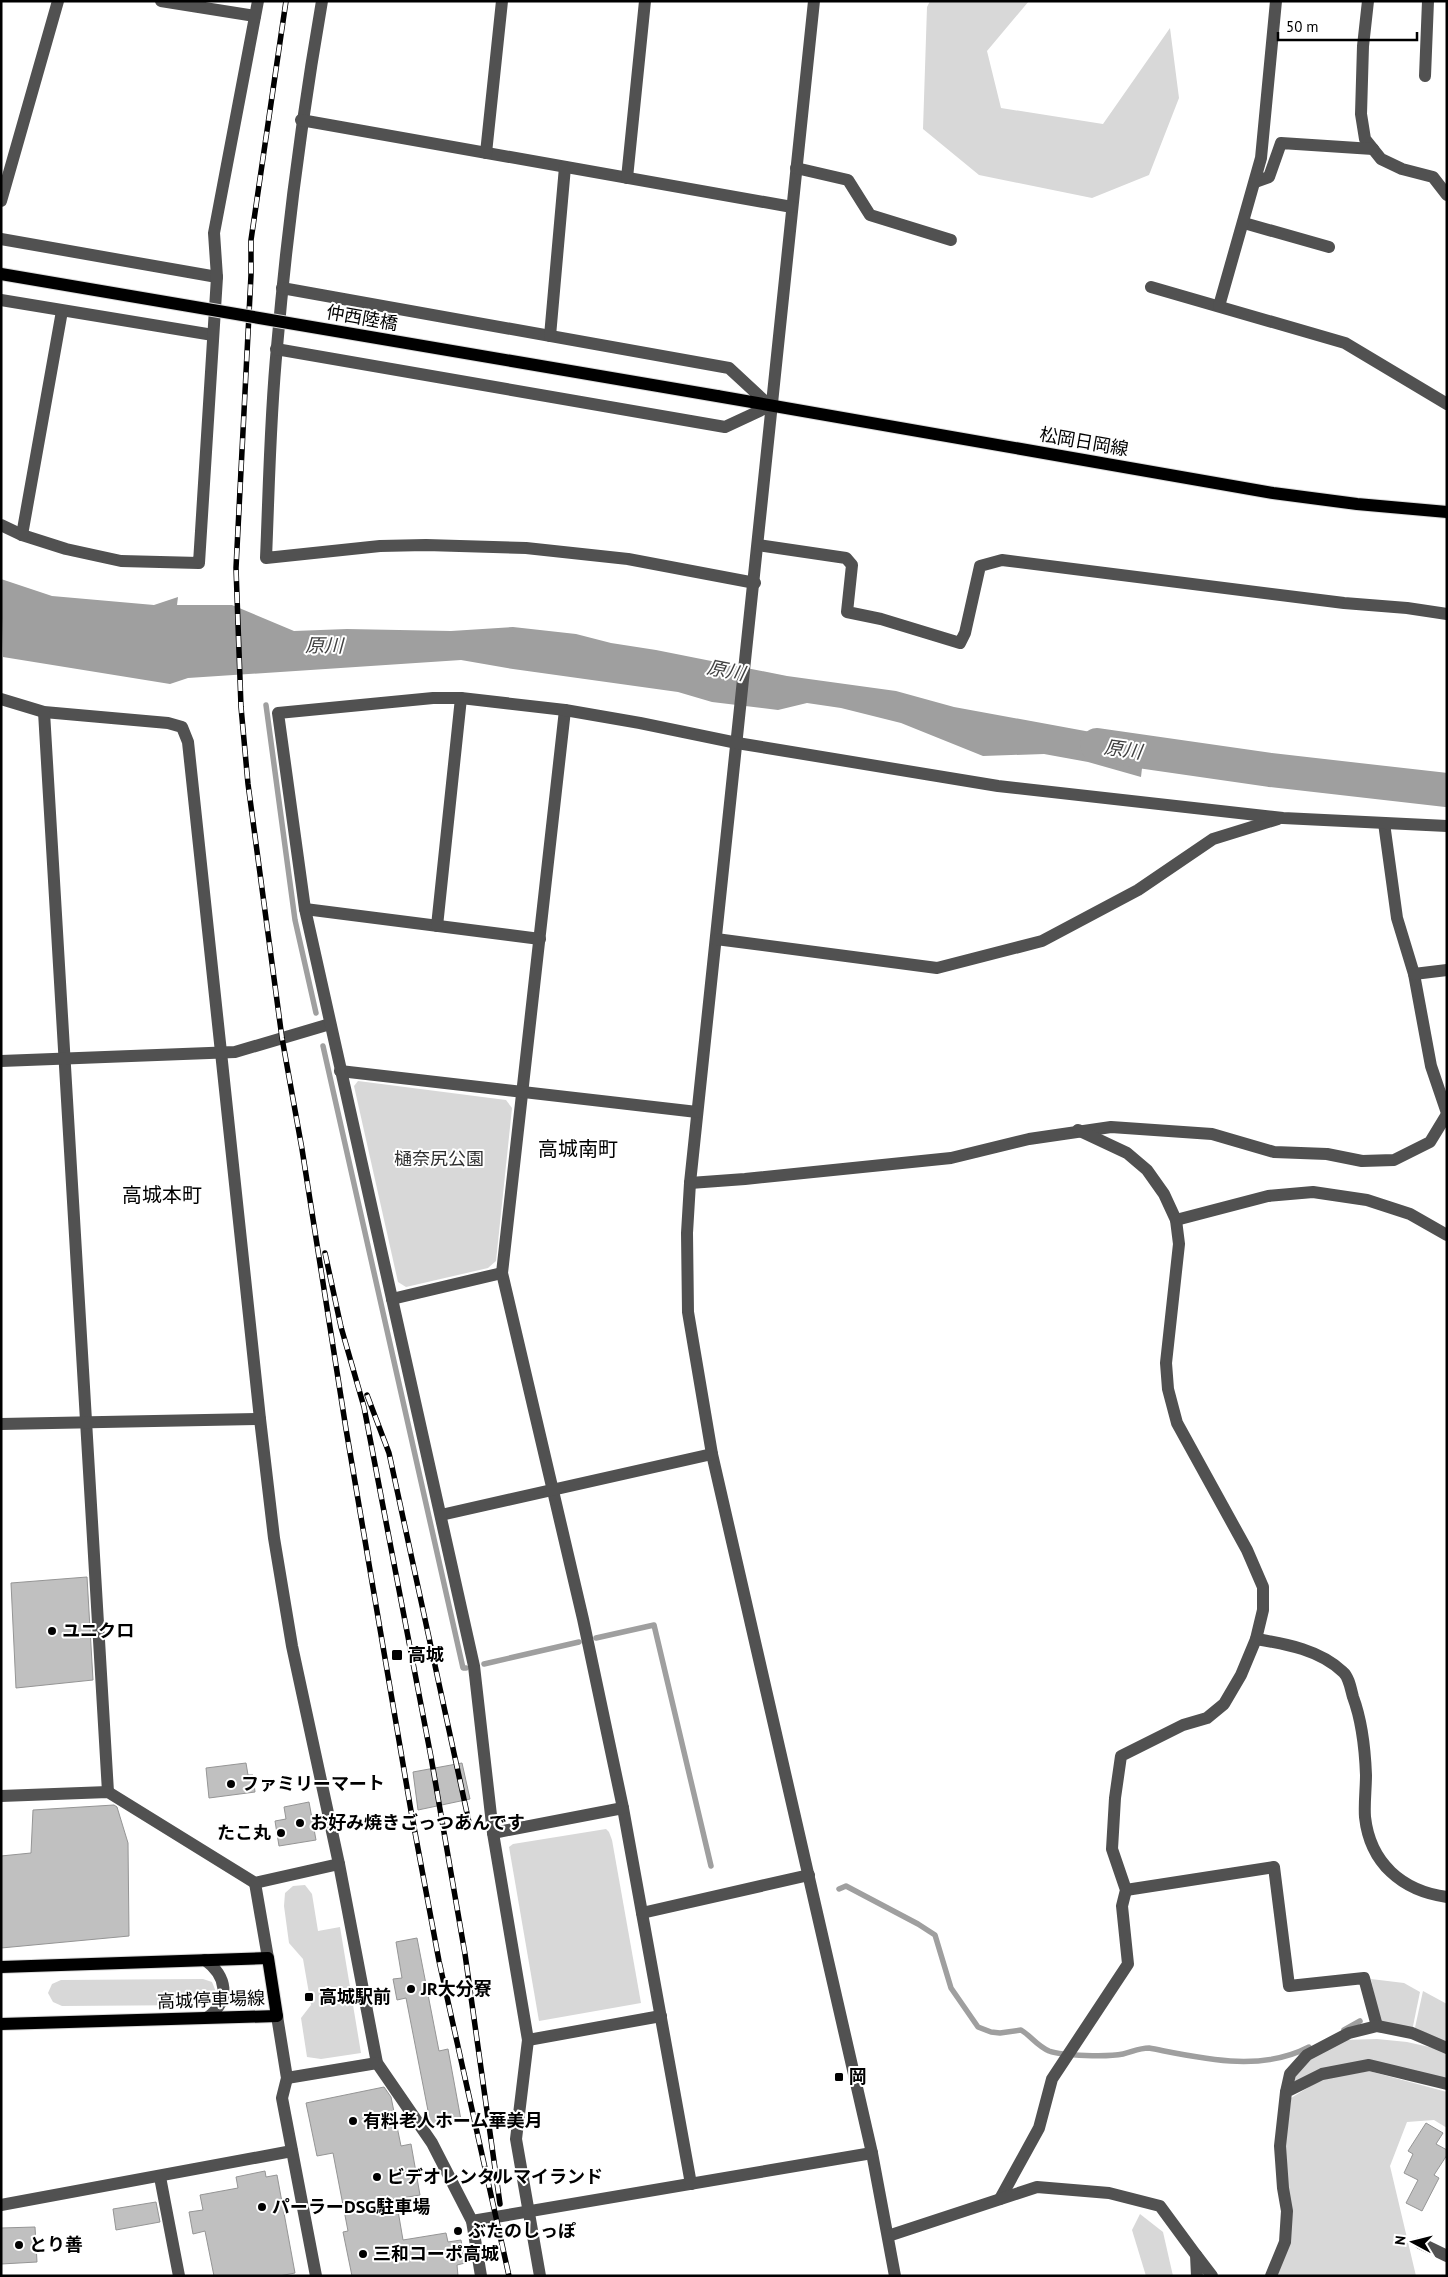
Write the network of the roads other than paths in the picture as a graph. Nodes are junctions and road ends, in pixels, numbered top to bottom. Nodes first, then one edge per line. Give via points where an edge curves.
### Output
1 (58, 1) edge
2 (161, 1) edge
3 (258, 1) edge
4 (322, 1) edge
5 (502, 1) edge
6 (645, 1) edge
7 (814, 1) edge
8 (1276, 1) edge
9 (1368, 1) edge
10 (1428, 1) edge
11 (255, 16) junction
12 (1425, 76) dead end
13 (301, 120) junction
14 (1373, 149) junction
15 (486, 153) junction
16 (565, 167) junction
17 (796, 168) junction
18 (627, 178) junction
19 (1255, 182) junction
20 (1447, 195) edge
21 (1, 201) edge
22 (792, 207) junction
23 (1244, 223) junction
24 (1, 239) edge
25 (951, 240) dead end
26 (1329, 247) dead end
27 (1, 274) edge
28 (216, 277) junction
29 (1151, 287) dead end
30 (282, 288) junction
31 (1, 300) edge
32 (1219, 306) junction
33 (62, 311) junction
34 (213, 335) junction
35 (550, 336) junction
36 (276, 349) junction
37 (717, 396) joint
38 (1447, 404) edge
39 (770, 406) junction
40 (1447, 512) edge
41 (1, 525) edge
42 (22, 535) junction
43 (758, 545) junction
44 (754, 583) junction
45 (1447, 614) edge
46 (461, 698) junction
47 (1, 699) edge
48 (565, 710) junction
49 (44, 712) junction
50 (737, 743) junction
51 (1283, 818) junction
52 (1384, 823) junction
53 (1447, 826) edge
54 (305, 909) junction
55 (437, 926) junction
56 (540, 939) junction
57 (716, 939) junction
58 (1447, 970) edge
59 (1414, 974) junction
60 (330, 1024) junction
61 (221, 1052) junction
62 (64, 1059) junction
63 (1, 1061) edge
64 (340, 1071) junction
65 (523, 1092) junction
66 (697, 1112) junction
67 (1447, 1114) edge
68 (1078, 1130) junction
69 (690, 1183) junction
70 (1176, 1220) junction
71 (1447, 1235) edge
72 (502, 1274) junction
73 (392, 1299) junction
74 (260, 1419) junction
75 (86, 1422) junction
76 (1, 1424) edge
77 (712, 1454) junction
78 (553, 1490) junction
79 (441, 1515) junction
80 (1256, 1639) junction
81 (108, 1792) junction
82 (1, 1796) edge
83 (623, 1808) junction
84 (492, 1833) junction
85 (339, 1864) junction
86 (809, 1875) junction
87 (255, 1883) junction
88 (1126, 1890) junction
89 (1447, 1897) edge
90 (642, 1913) junction
91 (268, 1958) junction
92 (205, 1960) junction
93 (1, 1967) edge
94 (277, 2016) junction
95 (661, 2016) junction
96 (208, 2018) junction
97 (1, 2024) edge
98 (1377, 2026) junction
99 (528, 2040) junction
100 (1447, 2048) edge
101 (377, 2063) junction
102 (287, 2078) junction
103 (1447, 2084) edge
104 (1286, 2092) junction
105 (292, 2151) junction
106 (872, 2153) junction
107 (160, 2177) junction
108 (691, 2184) junction
109 (1000, 2199) junction
110 (1, 2205) edge
111 (529, 2212) junction
112 (472, 2222) junction
113 (888, 2236) junction
114 (1420, 2243) dead end
115 (1196, 2255) junction
116 (1447, 2256) edge
117 (178, 2276) edge
118 (316, 2276) edge
119 (481, 2276) edge
120 (540, 2276) edge
121 (895, 2276) edge
122 (1197, 2276) edge
123 (1212, 2276) edge
124 (1271, 2276) edge

1 - 21 street
2 - 11 street
3 - 11 street
4 - 13 street
5 - 15 street
6 - 18 street
7 - 17 street
8 - 19 street via 1261,158
9 - 14 street via 1361,114 1365,139
10 - 12 street
11 - 28 street via 214,233
13 - 15 street
13 - 30 street
14 - 19 street via 1281,143 1269,177
14 - 20 street via 1381,159 1402,169 1433,177
15 - 16 street
16 - 18 street
16 - 35 street
17 - 22 street
17 - 25 street via 848,180 870,215
18 - 22 street
19 - 23 street
22 - 39 street
23 - 26 street
23 - 32 street
24 - 28 street
27 - 37 main road, 仲西陸橋, bridge
28 - 34 street
29 - 32 street
30 - 35 street
30 - 36 street
31 - 33 street
32 - 38 street via 1345,343
33 - 34 street
33 - 42 street
34 - 42 street via 199,563 121,561
35 - 39 street via 729,368
36 - 39 street via 725,427
36 - 44 street via 266,558 380,546 526,548 628,559
37 - 39 main road, 松岡日岡線
39 - 40 main road, 松岡日岡線 via 1273,493
39 - 43 street
41 - 42 street
43 - 44 street
43 - 45 street via 846,558 852,565 847,612 960,643 980,566 1002,560
44 - 50 street
46 - 48 street
46 - 54 street via 278,713
46 - 55 street
47 - 49 street
48 - 50 street
48 - 56 street
49 - 61 street via 168,723 182,728 188,742
49 - 62 street
50 - 51 street via 998,786
50 - 57 street
51 - 52 street
51 - 57 street via 1213,839 1138,890 1042,941 937,968
52 - 53 street
52 - 59 street via 1397,918
54 - 55 street
54 - 60 street
55 - 56 street
56 - 65 street
57 - 66 street
58 - 59 street
59 - 67 street via 1431,1066
60 - 61 street via 235,1052
60 - 64 street
61 - 62 street
61 - 74 street
62 - 63 street
62 - 75 street
64 - 65 street
64 - 73 street
65 - 66 street
65 - 72 street
66 - 69 street
67 - 68 street via 1430,1142 1394,1160 1362,1161 1327,1154 1274,1152 1212,1134 1111,1127
68 - 69 street via 951,1158
68 - 70 street via 1126,1153 1147,1170 1164,1194
69 - 77 street via 688,1312
70 - 71 street via 1268,1196 1313,1192 1367,1200 1410,1214
70 - 80 street via 1179,1244 1166,1363 1168,1389 1177,1423 1247,1550 1263,1587 1263,1610
72 - 73 street
72 - 78 street
73 - 79 street
74 - 75 street
74 - 85 street via 274,1538 292,1646
75 - 76 street
75 - 81 street
77 - 78 street
77 - 86 street
78 - 79 street
78 - 83 street
79 - 84 street via 474,1666
80 - 88 street via 1224,1704 1207,1718 1183,1724 1121,1756 1112,1849
80 - 89 street via 1285,1643 1315,1654 1345,1673 1357,1709 1363,1744 1365,1817 1373,1848 1386,1869 1408,1885
81 - 82 street
81 - 87 street
83 - 84 street
83 - 90 street
84 - 99 street
85 - 87 street
85 - 101 street
86 - 90 street
86 - 106 street
87 - 91 street
88 - 98 street via 1274,1867 1289,1986 1364,1978
88 - 109 street via 1122,1906 1128,1964 1052,2079 1039,2128
90 - 95 street
91 - 92 main road
91 - 94 main road, 高城停車場線
92 - 93 main road
92 - 96 street via 213,1966 224,1989 222,2002
94 - 96 main road, 高城停車場線
94 - 102 street
95 - 99 street
95 - 108 street
96 - 97 main road, 高城停車場線
98 - 100 street via 1412,2033
98 - 104 street via 1349,2033 1307,2055 1290,2074
99 - 111 street via 516,2139
101 - 102 street
101 - 112 street via 432,2144
102 - 105 street via 282,2098
103 - 104 street via 1369,2065 1322,2074
104 - 124 street via 1280,2146 1287,2211 1285,2242
105 - 107 street
105 - 118 street
106 - 108 street
106 - 113 street
107 - 110 street
107 - 117 street
108 - 111 street
109 - 113 street
109 - 115 street via 1037,2187 1109,2193 1160,2206
111 - 112 street
111 - 120 street
112 - 119 street
113 - 121 street
114 - 116 street
115 - 122 street
115 - 123 street

